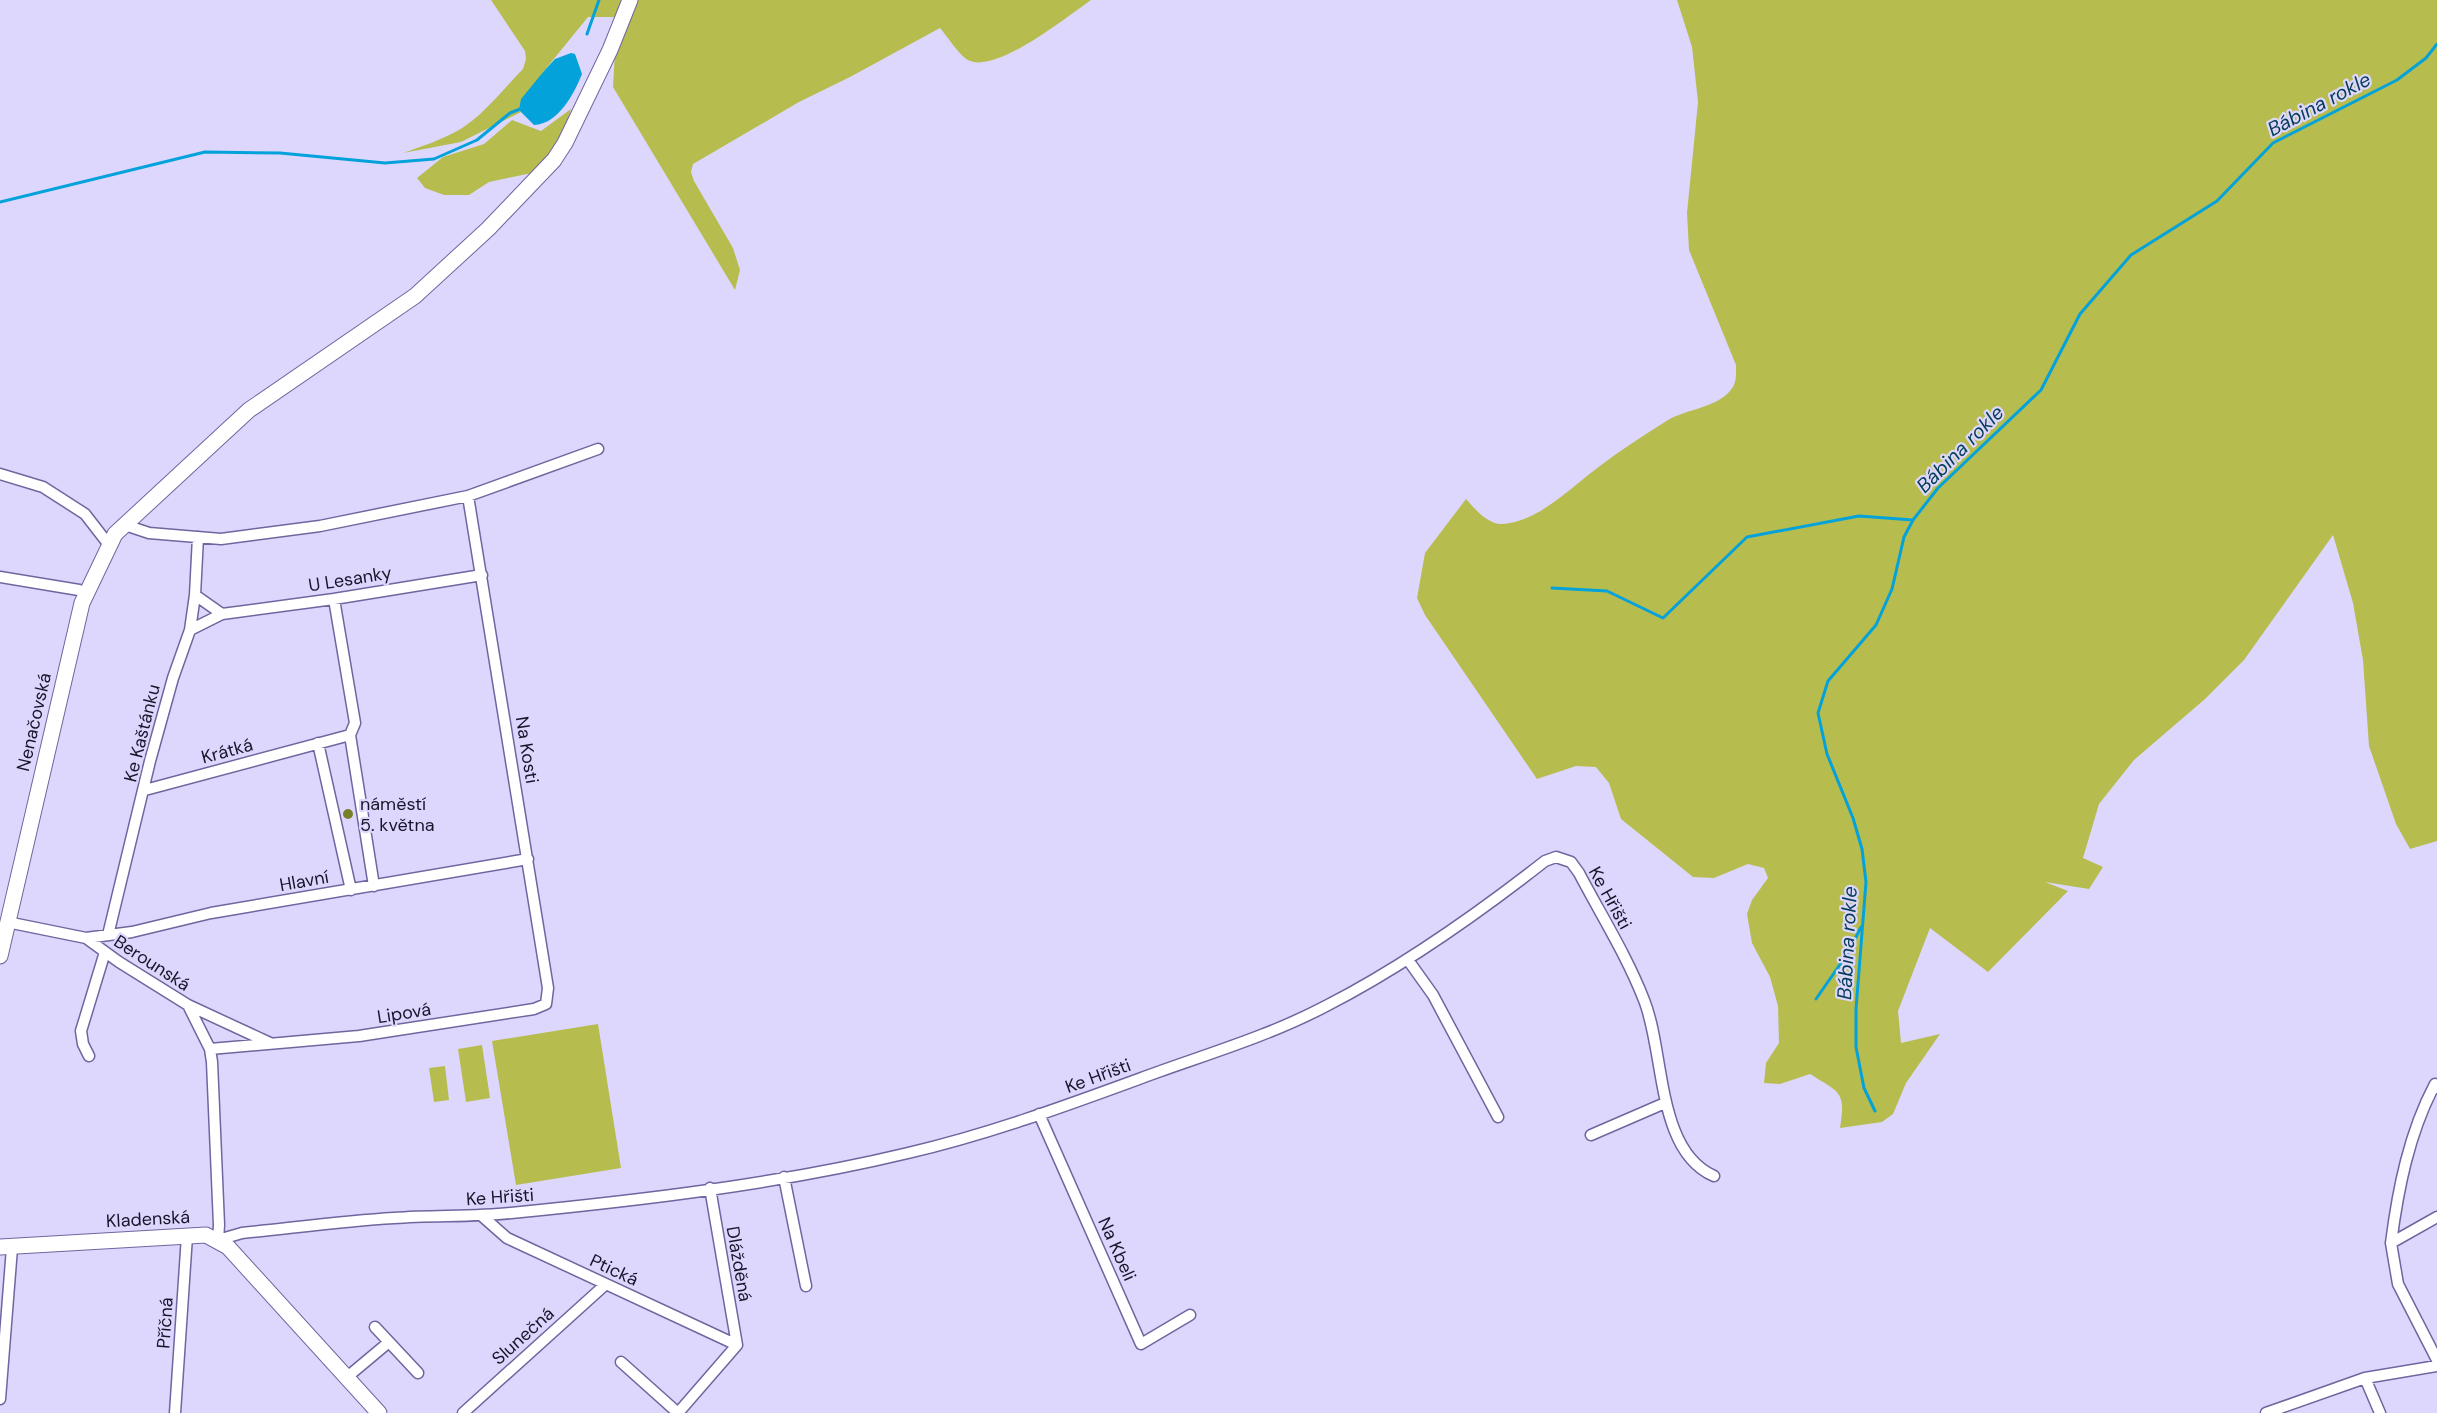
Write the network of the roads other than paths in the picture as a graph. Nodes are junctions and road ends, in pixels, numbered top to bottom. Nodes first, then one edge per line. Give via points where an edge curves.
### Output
1 (630, 0) edge
2 (597, 449) dead end
3 (0, 474) edge
4 (468, 496) junction
5 (124, 525) junction
6 (198, 537) junction
7 (109, 545) junction
8 (482, 574) junction
9 (0, 577) edge
10 (85, 594) junction
11 (195, 595) junction
12 (334, 599) junction
13 (222, 614) junction
14 (190, 630) junction
15 (350, 735) junction
16 (318, 743) junction
17 (145, 790) junction
18 (528, 859) junction
19 (374, 886) junction
20 (351, 890) junction
21 (8, 922) junction
22 (108, 935) junction
23 (86, 938) junction
24 (105, 952) junction
25 (0, 956) edge
26 (1408, 960) junction
27 (188, 1005) junction
28 (541, 1008) joint
29 (271, 1043) junction
30 (210, 1050) junction
31 (88, 1056) dead end
32 (2436, 1086) edge
33 (1665, 1103) junction
34 (1039, 1114) junction
35 (1498, 1117) dead end
36 (1591, 1135) dead end
37 (1714, 1176) dead end
38 (784, 1177) junction
39 (710, 1188) junction
40 (482, 1216) junction
41 (2437, 1217) edge
42 (187, 1236) junction
43 (218, 1240) junction
44 (2391, 1243) junction
45 (6, 1248) edge
46 (606, 1284) junction
47 (806, 1286) dead end
48 (1190, 1315) dead end
49 (375, 1327) dead end
50 (389, 1342) junction
51 (737, 1345) junction
52 (2437, 1360) edge
53 (621, 1362) dead end
54 (2437, 1366) edge
55 (418, 1373) dead end
56 (346, 1378) junction
57 (2365, 1378) junction
58 (0, 1399) edge
59 (175, 1413) edge
60 (379, 1413) edge
61 (463, 1413) edge
62 (678, 1413) edge
63 (2266, 1413) edge
64 (2380, 1413) edge

1 - 5 street, Nenačovská via 565,143 554,160 504,212 416,296 249,410
2 - 4 street
3 - 7 street via 43,488 85,514
4 - 6 street via 320,526 221,539
4 - 8 street, Na Kosti
5 - 6 street via 150,533
5 - 7 street, Nenačovská
6 - 11 street, Ke Kaštánku
7 - 10 street, Nenačovská
8 - 12 street, U Lesanky
8 - 18 street, Na Kosti
9 - 10 street
10 - 21 street, Nenačovská
11 - 13 street
11 - 14 street, Ke Kaštánku
12 - 13 street, U Lesanky
12 - 15 street via 355,723
13 - 14 street, U Lesanky
14 - 17 street, Ke Kaštánku via 173,678
15 - 16 street
15 - 19 street
16 - 17 street, Krátká
16 - 20 street
17 - 22 street, Ke Kaštánku
18 - 19 street, Hlavní
18 - 28 street, Na Kosti via 548,988 546,1004
19 - 20 street, Hlavní
20 - 22 street, Hlavní
21 - 23 street, Berounská
21 - 25 street, Nenačovská
22 - 23 street, Hlavní
23 - 24 street, Berounská
24 - 27 street, Berounská
24 - 31 street via 81,1031
26 - 33 street, Ke Hřišti via 1545,861 1556,857 1571,862 1645,1001
26 - 34 street, Ke Hřišti via 1323,1008 1274,1030
26 - 35 street via 1432,995
27 - 29 street, Lipová
27 - 30 street, Berounská
28 - 29 street, Lipová via 359,1036
29 - 30 street, Lipová
30 - 43 street, Berounská
32 - 44 street via 2422,1108 2407,1159
33 - 36 street
33 - 37 street, Ke Hřišti via 1684,1150 1693,1163
34 - 38 street, Ke Hřišti via 906,1154
34 - 48 street, Na Kbeli via 1141,1344
38 - 39 street, Ke Hřišti
38 - 47 street
39 - 40 street, Ke Hřišti
39 - 51 street, Dlážděná
40 - 43 street, Ke Hřišti via 394,1218 242,1233
40 - 46 street, Ptická via 507,1238
41 - 44 street
42 - 43 street, Kladenská via 206,1235
42 - 45 street, Kladenská
42 - 59 street, Příčná
43 - 56 street
44 - 52 street via 2398,1284
45 - 58 street
46 - 51 street, Ptická
46 - 61 street, Slunečná
49 - 50 street
50 - 55 street
50 - 56 street
51 - 62 street
53 - 62 street
54 - 57 street
56 - 60 street
57 - 63 street
57 - 64 street

